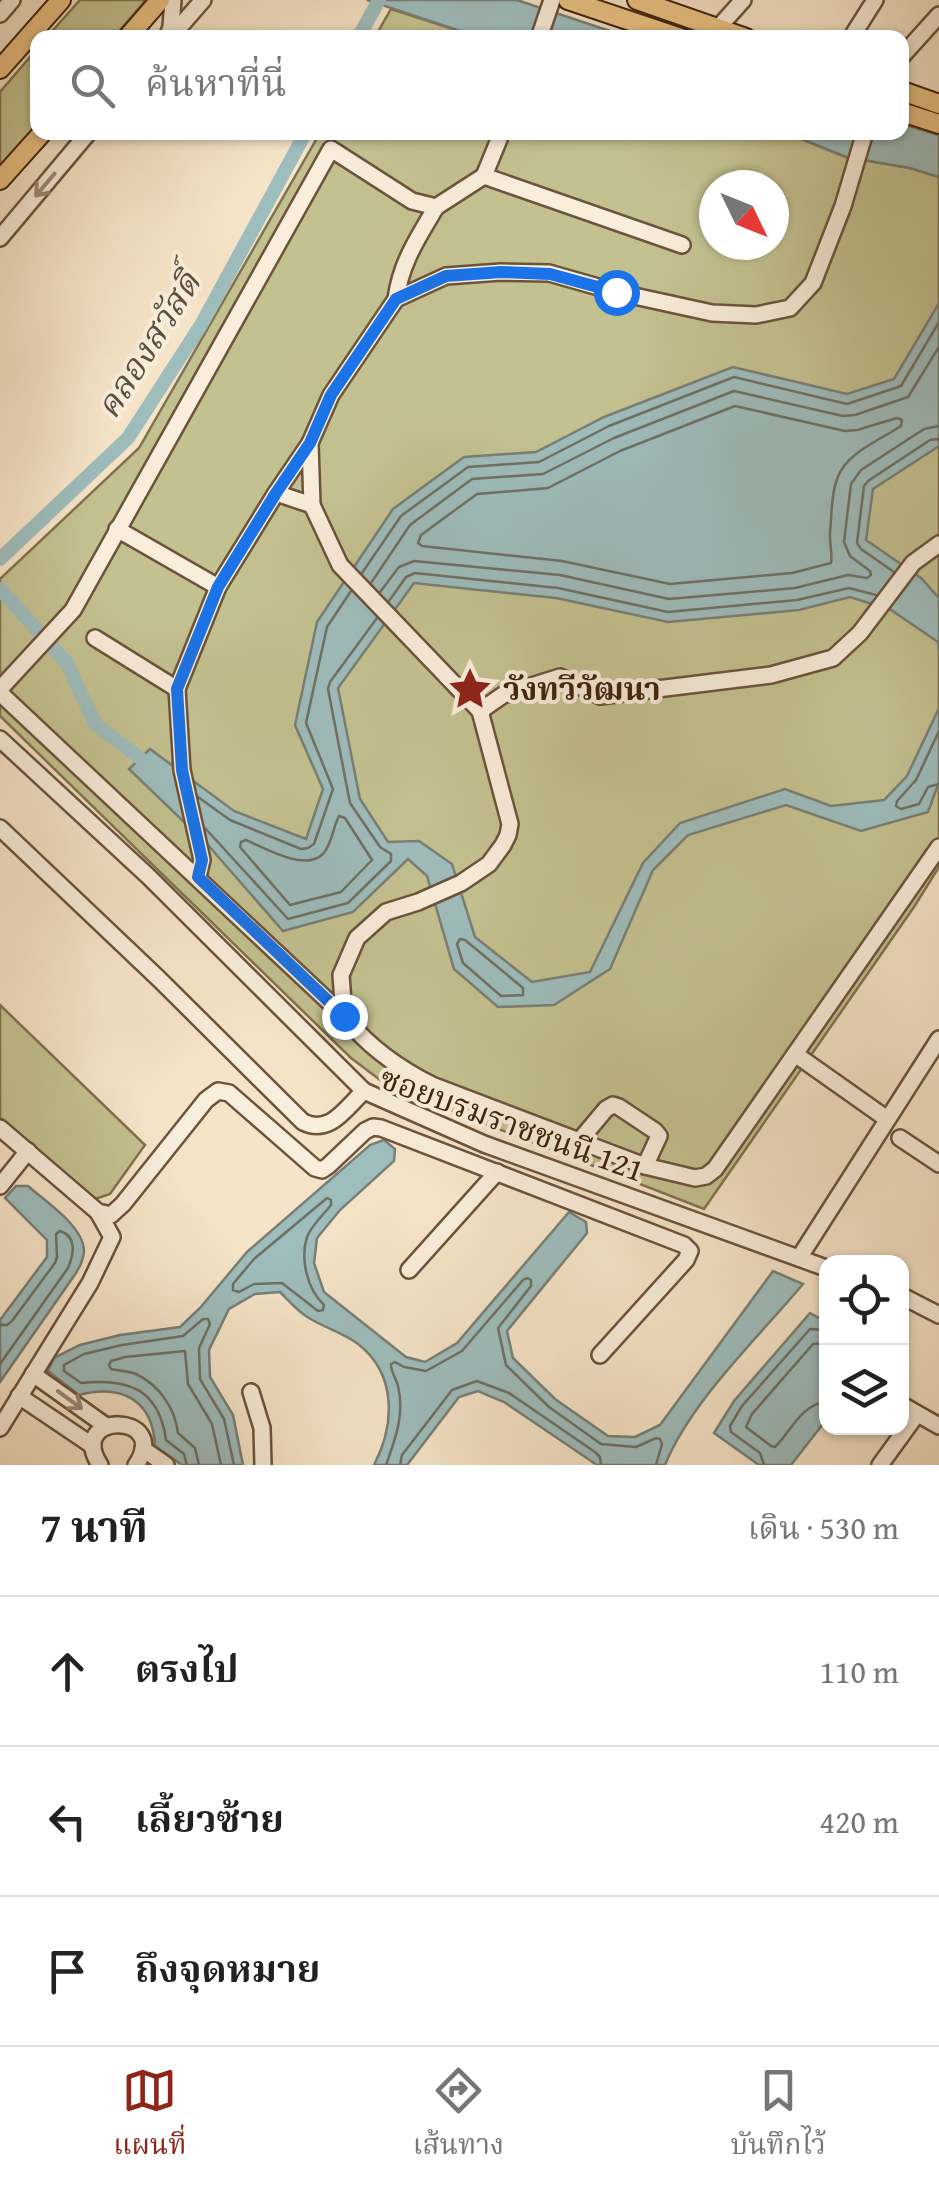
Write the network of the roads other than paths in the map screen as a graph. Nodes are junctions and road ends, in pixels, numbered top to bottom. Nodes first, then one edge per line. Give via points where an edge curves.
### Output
1 (12, 0) edge
2 (61, 0) edge
3 (160, 0) edge
4 (174, 0) edge
5 (203, 0) edge
6 (568, 0) edge
7 (636, 0) edge
8 (743, 0) edge
9 (875, 0) edge
10 (550, 4) edge
11 (0, 14) edge
12 (939, 15) edge
13 (718, 28) junction
14 (34, 30) edge
15 (134, 30) edge
16 (170, 30) edge
17 (175, 30) edge
18 (542, 30) edge
19 (657, 30) edge
20 (724, 30) edge
21 (856, 30) edge
22 (30, 35) edge
23 (909, 48) edge
24 (0, 69) edge
25 (909, 93) edge
26 (939, 104) edge
27 (909, 114) edge
28 (939, 124) edge
29 (35, 140) edge
30 (82, 140) edge
31 (336, 140) edge
32 (499, 140) edge
33 (862, 140) edge
34 (331, 149) junction
35 (484, 176) junction
36 (0, 180) edge
37 (436, 207) junction
38 (0, 238) edge
39 (682, 245) dead end
40 (396, 299) junction
41 (310, 443) junction
42 (276, 493) junction
43 (312, 505) junction
44 (117, 530) junction
45 (939, 544) edge
46 (218, 587) junction
47 (95, 638) dead end
48 (177, 689) junction
49 (0, 691) edge
50 (480, 711) junction
51 (0, 739) edge
52 (0, 828) edge
53 (939, 847) edge
54 (198, 877) junction
55 (341, 975) junction
56 (314, 989) junction
57 (344, 1016) junction
58 (939, 1039) edge
59 (795, 1054) junction
60 (364, 1092) junction
61 (888, 1118) junction
62 (0, 1128) edge
63 (900, 1138) dead end
64 (580, 1140) junction
65 (28, 1151) junction
66 (939, 1164) edge
67 (646, 1166) junction
68 (496, 1172) junction
69 (0, 1186) edge
70 (98, 1212) junction
71 (799, 1258) junction
72 (819, 1265) edge
73 (409, 1270) dead end
74 (909, 1300) edge
75 (939, 1315) edge
76 (600, 1355) dead end
77 (33, 1374) junction
78 (252, 1392) dead end
79 (19, 1396) junction
80 (909, 1409) edge
81 (918, 1414) junction
82 (106, 1426) junction
83 (939, 1426) edge
84 (0, 1428) edge
85 (93, 1446) junction
86 (139, 1457) edge
87 (100, 1465) edge
88 (166, 1465) edge
89 (263, 1465) edge
90 (880, 1465) edge

1 - 11 street
2 - 14 main road
3 - 15 main road
4 - 16 street
5 - 17 street
6 - 19 main road
7 - 13 main road
8 - 13 street
9 - 21 street
10 - 18 street
12 - 23 street
13 - 20 main road
22 - 24 main road
25 - 26 main road
27 - 28 main road
29 - 36 main road
30 -> 38 street
31 - 34 street
32 - 35 street
33 - 40 street via 813,283 790,308 756,316 712,313 550,274 501,272 446,276
34 - 37 street via 412,201
34 - 44 street
35 - 37 street
35 - 39 street
37 - 40 street via 399,275
40 - 41 street via 331,395
41 - 42 street
41 - 43 street
42 - 43 street
42 - 46 street
43 - 50 street via 340,566
44 - 46 street
44 - 49 street via 74,610
45 - 50 street via 914,562 833,658 771,675 600,696 560,677 503,695
46 - 48 street
47 - 48 street
48 - 54 street via 182,770 202,860
49 - 54 street
50 - 55 street via 508,834 490,864 462,883 386,912 358,938
51 - 60 street
52 - 60 street, ซอยบรมราชชนนี 121 via 303,1122 328,1125
53 - 59 street
54 - 56 street
55 - 56 street
55 - 57 street
56 - 57 street
57 - 64 street via 372,1048 414,1076
58 - 61 street
59 - 61 street
59 - 67 street via 706,1176
60 - 71 street, ซอยบรมราชชนนี 121 via 484,1144
61 - 71 street
62 - 65 street
63 - 66 street
64 - 67 street
64 - 67 street via 606,1109 619,1107 659,1136
65 - 69 street
65 - 70 street
68 - 70 street via 373,1127 328,1166 314,1168 229,1093 218,1091 123,1204 111,1215
68 - 73 street
68 - 76 street via 690,1251
70 - 77 street via 112,1237
71 - 72 street, ซอยบรมราชชนนี 121
74 - 75 street
77 - 79 street
77 -> 82 street
78 - 89 street
79 - 84 street
79 - 85 street
80 - 81 street
81 - 83 street
81 - 90 street
82 - 85 street
82 - 86 street via 134,1429
85 - 87 street
86 - 88 street

